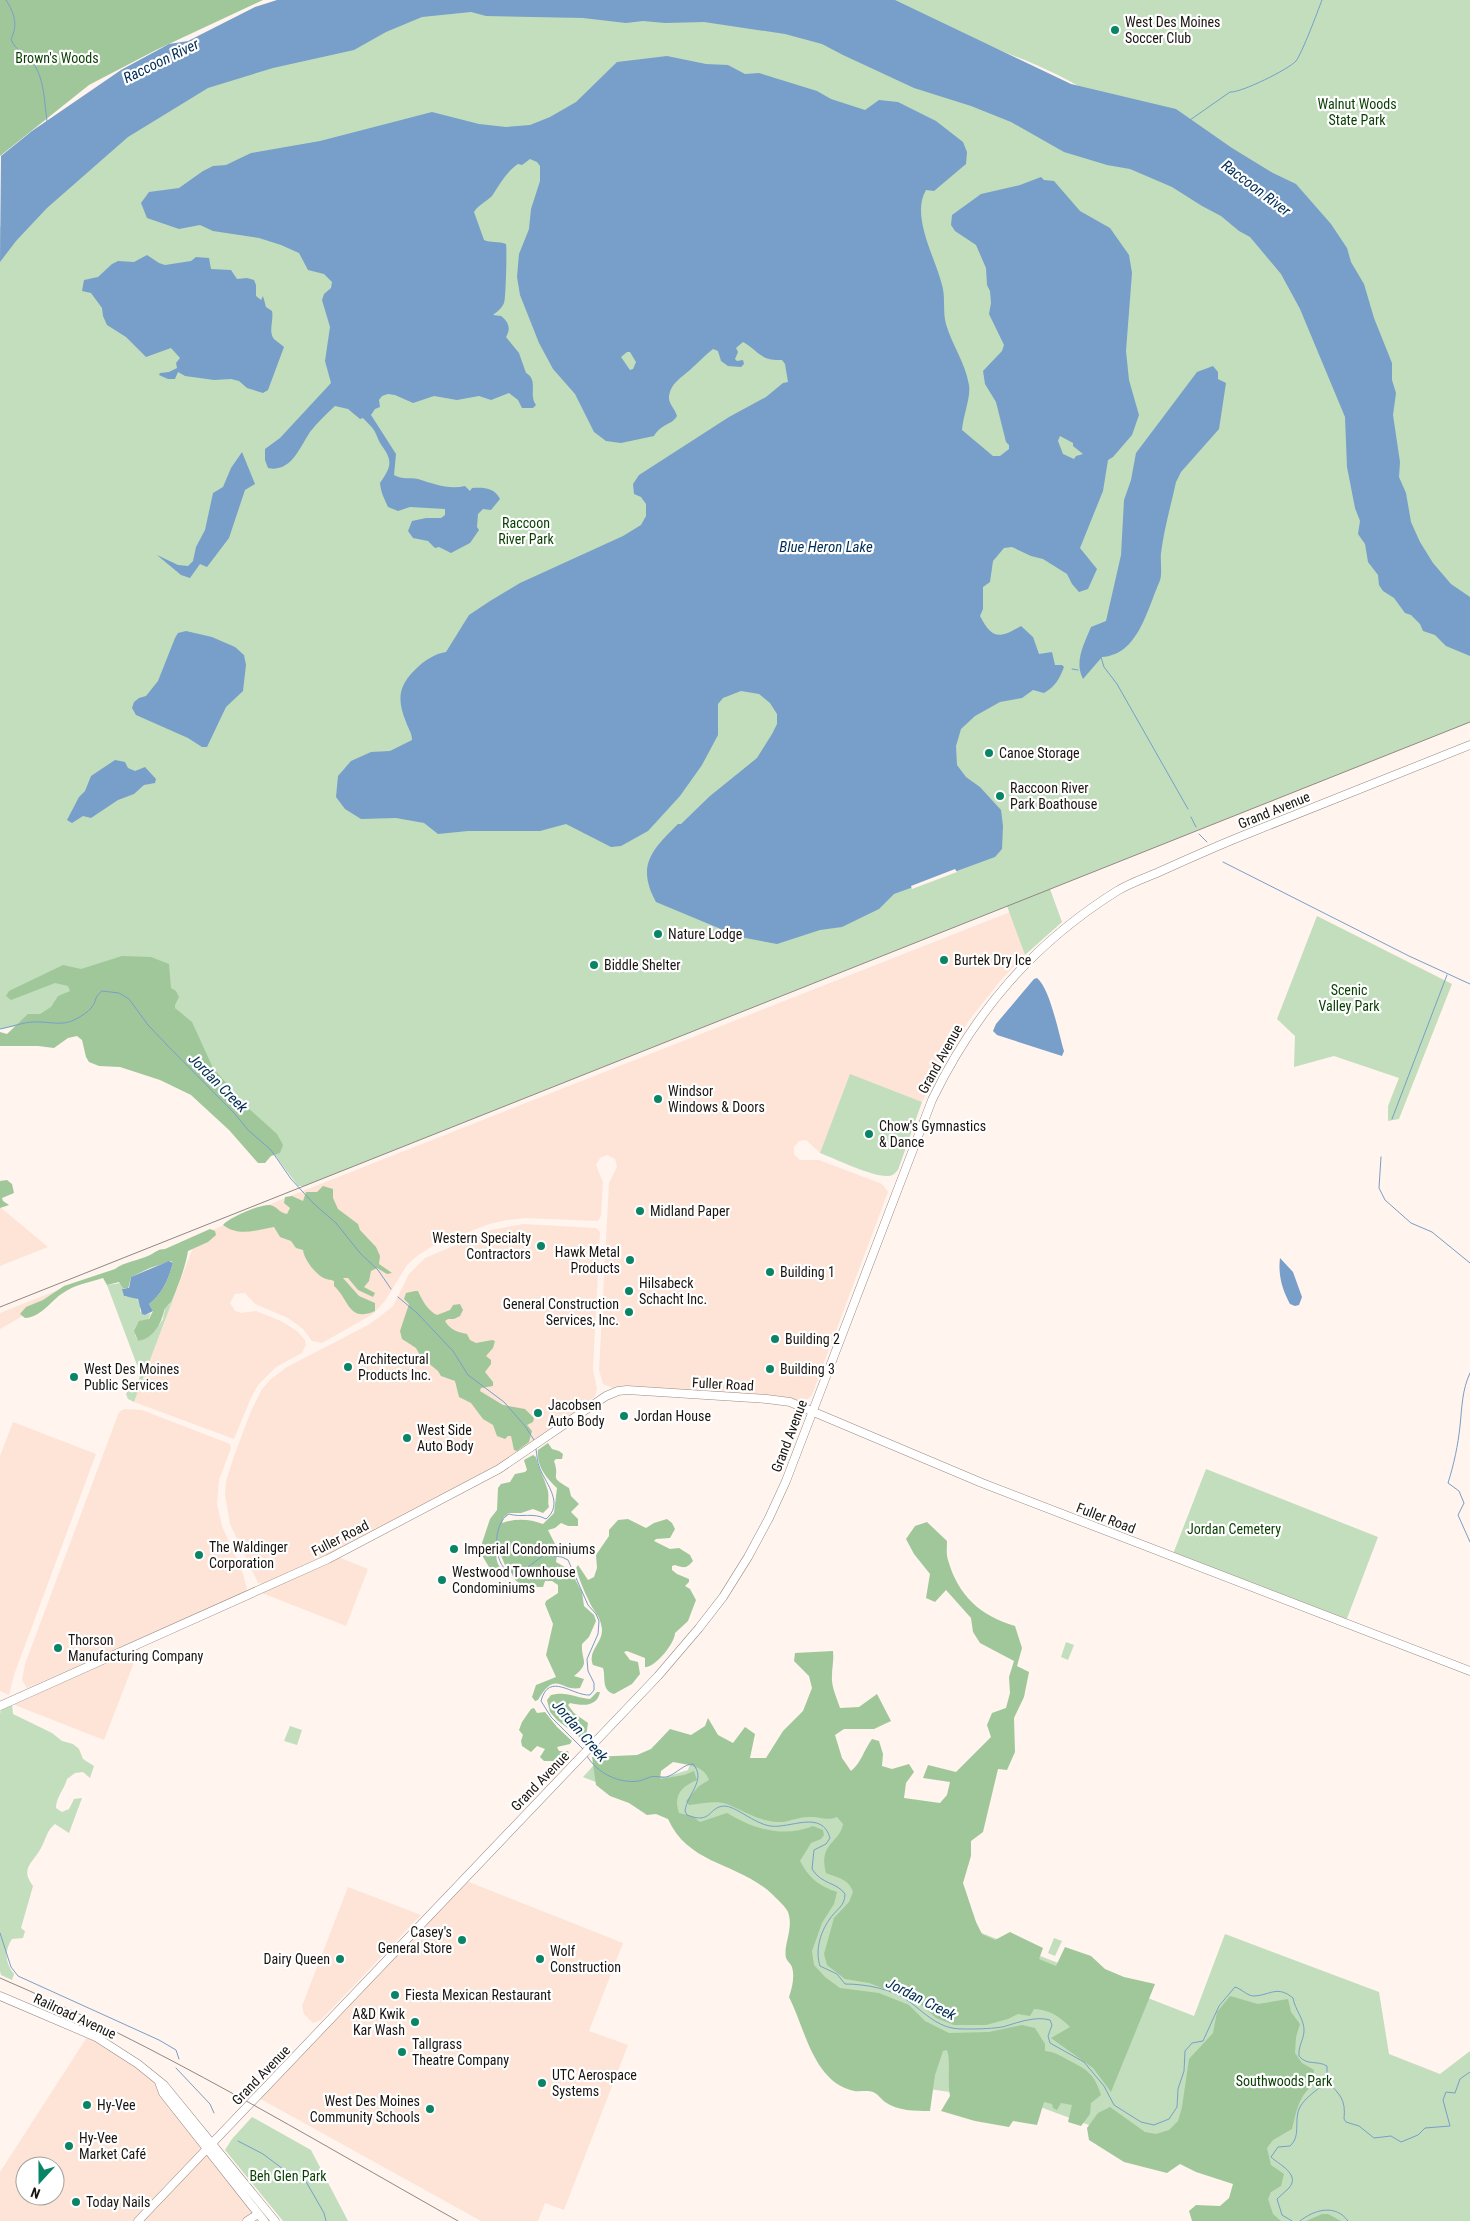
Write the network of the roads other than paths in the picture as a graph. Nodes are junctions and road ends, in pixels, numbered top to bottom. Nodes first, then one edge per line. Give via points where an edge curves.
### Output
1 (1470, 745) edge
2 (812, 1411) junction
3 (1470, 1671) edge
4 (0, 1706) edge
5 (0, 1996) edge
6 (210, 2147) junction
7 (265, 2209) junction
8 (258, 2214) junction
9 (138, 2221) edge
10 (247, 2221) edge
11 (252, 2221) edge
12 (264, 2221) edge
13 (275, 2221) edge

1 - 2 main road, Grand Avenue via 1212,848 1119,890 1068,926 1027,962 972,1028 945,1072
2 - 3 main road, Fuller Road via 966,1477
2 - 4 main road, Fuller Road via 790,1402 767,1399 618,1391 484,1477 297,1574
2 - 6 main road, Grand Avenue via 769,1518 735,1578 700,1628
5 - 6 main road, Railroad Avenue via 96,2037 138,2064 159,2082 163,2093
6 - 7 main road
6 - 8 main road
6 - 9 main road, Grand Avenue
7 - 8 main road
7 - 13 main road
8 - 10 main road
8 - 11 main road
8 - 12 main road

